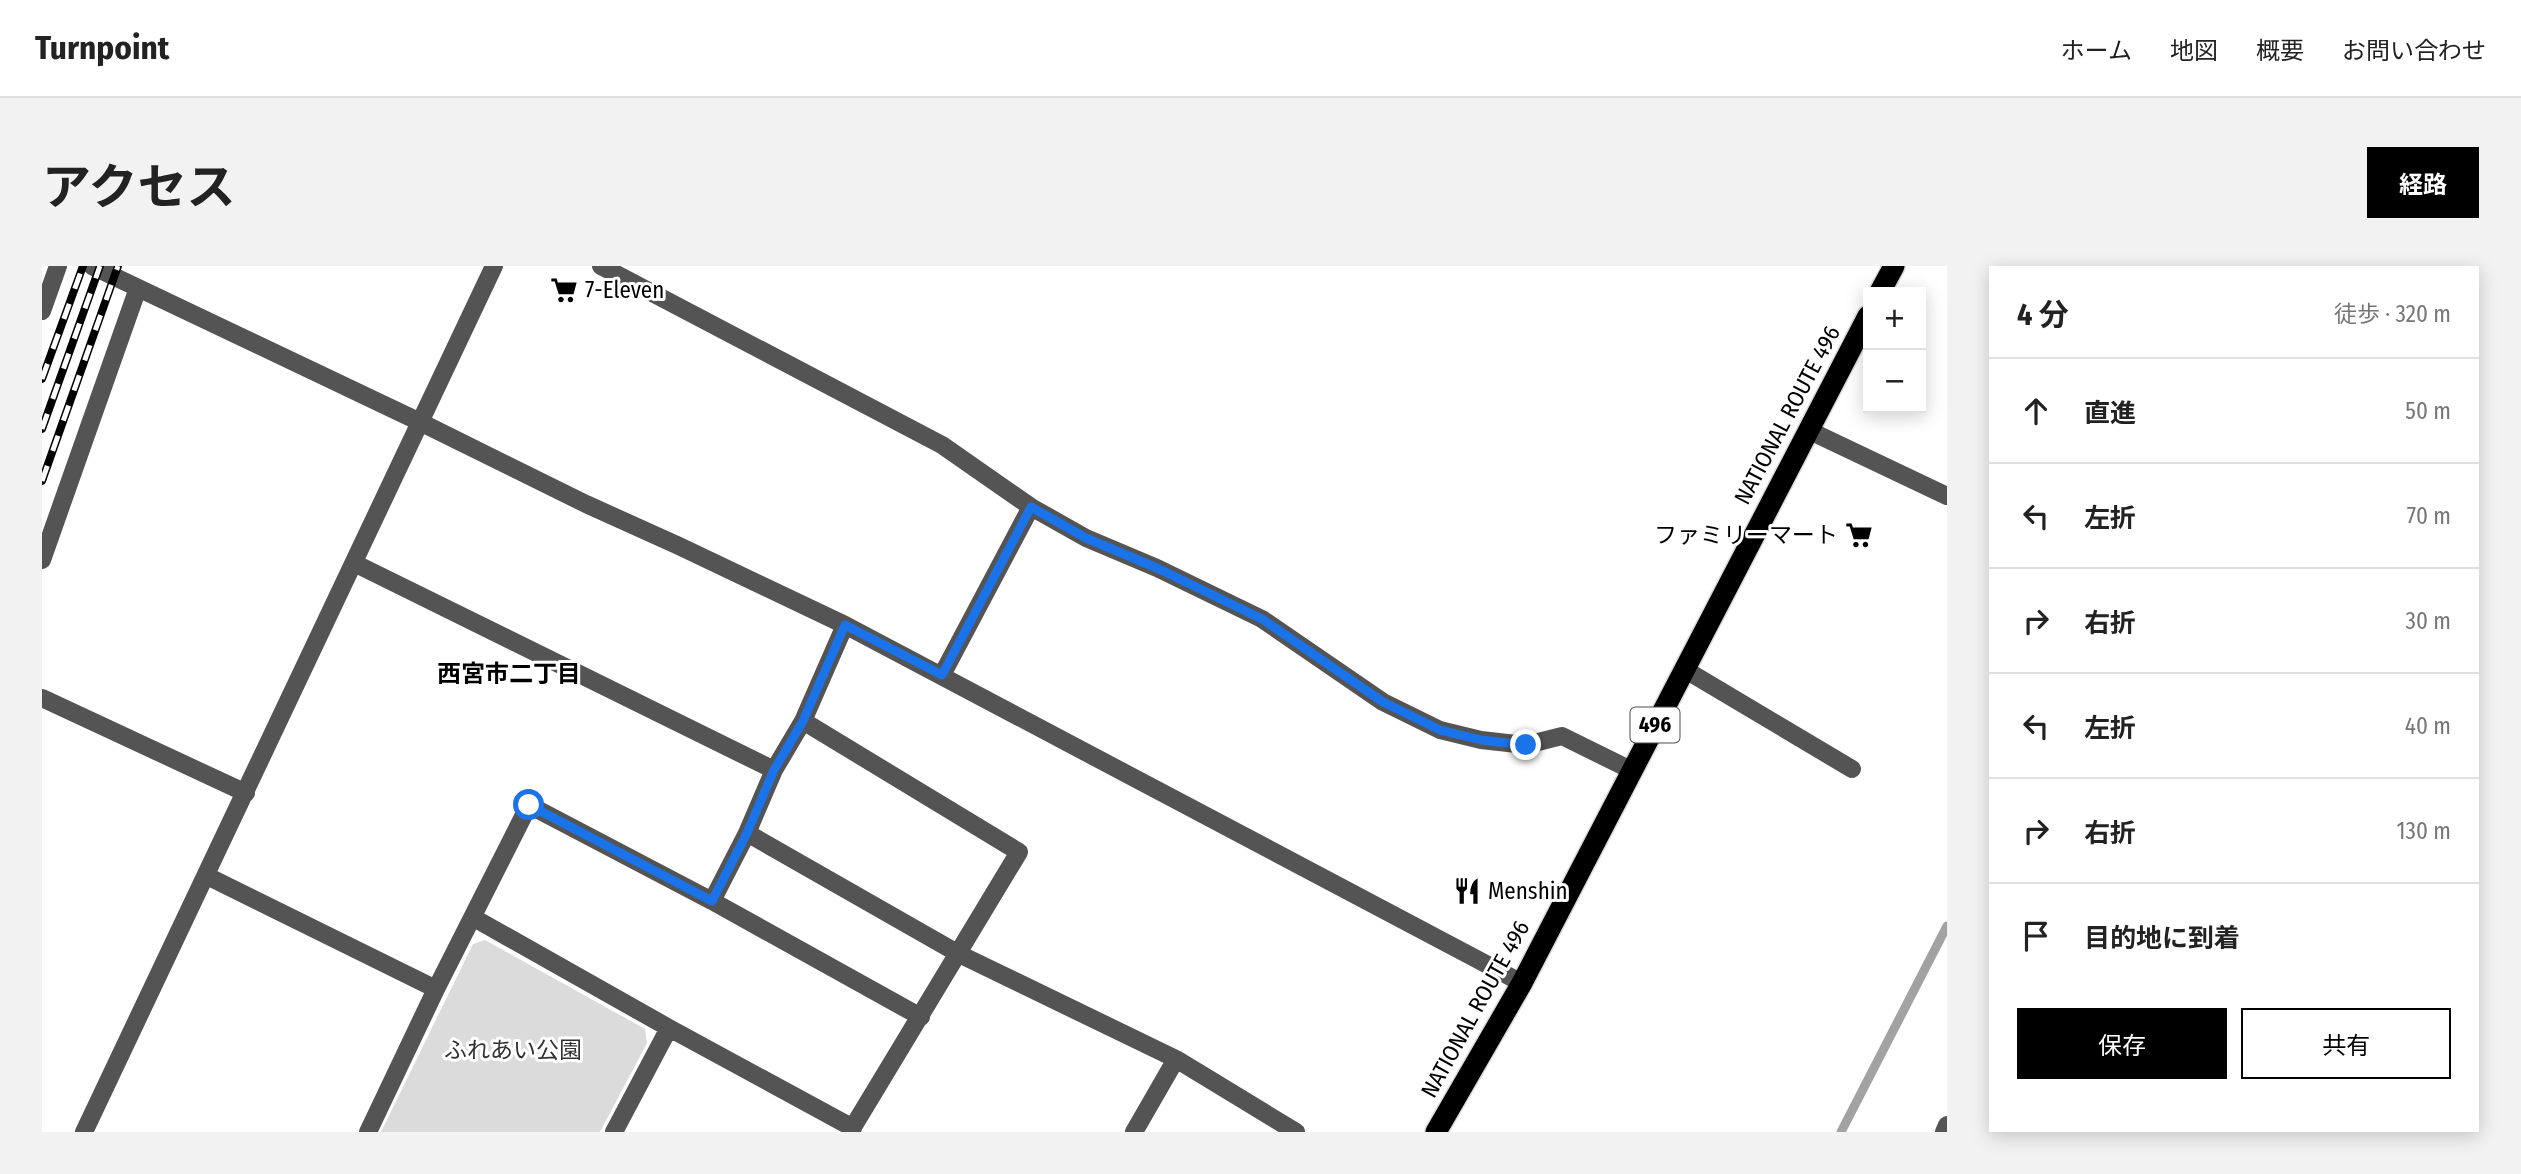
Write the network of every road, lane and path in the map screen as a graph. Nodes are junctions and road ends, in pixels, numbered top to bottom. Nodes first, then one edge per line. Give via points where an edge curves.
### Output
1 (58, 266) edge
2 (92, 266) edge
3 (494, 266) edge
4 (601, 266) edge
5 (1894, 266) edge
6 (1883, 287) edge
7 (138, 288) junction
8 (42, 311) edge
9 (1863, 326) edge
10 (420, 422) junction
11 (1808, 430) junction
12 (1947, 496) edge
13 (1031, 507) junction
14 (42, 560) edge
15 (354, 563) junction
16 (845, 625) junction
17 (1684, 669) junction
18 (942, 675) junction
19 (42, 698) edge
20 (803, 721) junction
21 (1852, 769) dead end
22 (774, 770) junction
23 (1631, 770) junction
24 (246, 793) junction
25 (747, 833) junction
26 (207, 876) junction
27 (712, 901) junction
28 (474, 918) junction
29 (960, 954) junction
30 (1522, 983) junction
31 (436, 989) junction
32 (921, 1017) junction
33 (668, 1028) junction
34 (1176, 1059) junction
35 (1947, 1125) edge
36 (852, 1130) edge
37 (84, 1132) edge
38 (369, 1132) edge
39 (614, 1132) edge
40 (1134, 1132) edge
41 (1297, 1132) edge
42 (1436, 1132) edge
43 (1944, 1132) edge

1 - 8 street
2 - 7 street
3 - 10 street
4 - 13 street via 942,445
5 - 6 highway
7 - 10 street
7 - 14 street
9 - 11 highway, NATIONAL ROUTE 496 / 496
10 - 15 street
10 - 16 street
11 - 12 street
11 - 17 highway, NATIONAL ROUTE 496 / 496
13 - 18 street
13 - 23 street via 1086,538 1262,619 1383,702 1440,730 1526,745 1562,736
15 - 22 street
15 - 24 street
16 - 18 street
16 - 20 street
17 - 21 street
17 - 23 highway, NATIONAL ROUTE 496 / 496
18 - 30 street
19 - 24 street
20 - 22 street
20 - 29 street via 1019,852
22 - 25 street
23 - 30 highway, NATIONAL ROUTE 496 / 496
24 - 26 street
25 - 27 street
25 - 29 street
26 - 31 street
26 - 37 street
27 - 28 street via 529,805
27 - 32 street
28 - 31 street
28 - 33 street
29 - 32 street
29 - 34 street
30 - 42 highway, NATIONAL ROUTE 496 / 496
31 - 38 street
32 - 36 street
33 - 36 street
33 - 39 street
34 - 40 street
34 - 41 street
35 - 43 street

